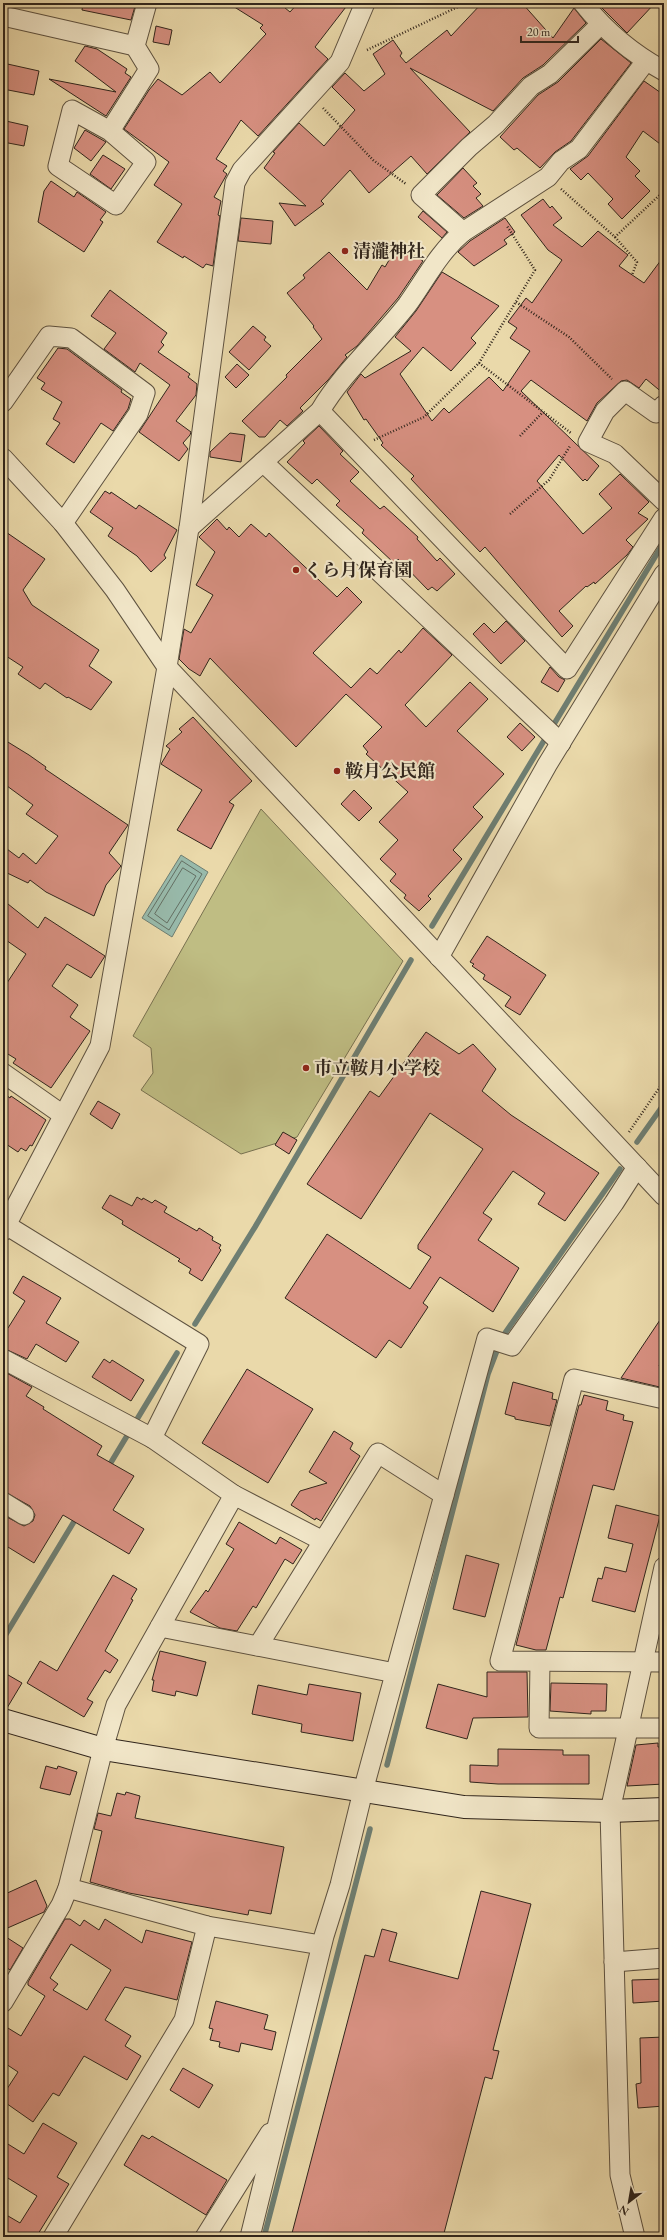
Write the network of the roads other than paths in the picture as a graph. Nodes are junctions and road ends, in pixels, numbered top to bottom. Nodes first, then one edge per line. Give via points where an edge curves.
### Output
1 (147, 3) edge
2 (365, 3) edge
3 (583, 3) edge
4 (3, 16) edge
5 (600, 24) junction
6 (135, 46) junction
7 (646, 61) junction
8 (664, 71) edge
9 (110, 131) junction
10 (463, 232) junction
11 (3, 402) edge
12 (664, 405) edge
13 (320, 411) junction
14 (3, 458) edge
15 (263, 462) junction
16 (664, 501) edge
17 (664, 518) edge
18 (63, 523) junction
19 (189, 528) junction
20 (664, 574) edge
21 (167, 667) junction
22 (561, 742) junction
23 (439, 957) junction
24 (3, 1073) edge
25 (63, 1115) junction
26 (636, 1167) junction
27 (664, 1196) edge
28 (4, 1228) edge
29 (3, 1359) edge
30 (664, 1400) edge
31 (138, 1431) junction
32 (234, 1495) junction
33 (444, 1496) junction
34 (3, 1502) edge
35 (24, 1515) dead end
36 (323, 1541) junction
37 (664, 1567) edge
38 (160, 1627) junction
39 (258, 1646) junction
40 (540, 1662) junction
41 (643, 1662) junction
42 (664, 1662) edge
43 (395, 1673) junction
44 (3, 1720) edge
45 (664, 1728) edge
46 (628, 1729) junction
47 (103, 1749) junction
48 (363, 1791) junction
49 (664, 1809) edge
50 (610, 1811) junction
51 (68, 1888) junction
52 (207, 1926) junction
53 (322, 1945) junction
54 (664, 1958) edge
55 (614, 1962) junction
56 (3, 2002) edge
57 (279, 2118) junction
58 (53, 2237) edge
59 (205, 2237) edge
60 (250, 2237) edge
61 (635, 2237) edge

1 - 6 street
2 - 19 street via 340,62 242,170 235,183
3 - 5 street
4 - 6 street
5 - 7 street
5 - 10 street via 550,74 531,86 496,124 421,195
6 - 9 street via 149,69
7 - 8 street
7 - 10 street via 579,149 561,161 548,177
9 - 9 street via 146,162 116,205 58,166 72,110
10 - 13 street via 451,242 376,343 334,388
11 - 18 street via 49,336 71,338 145,393 138,414
12 - 16 street via 656,413 624,391 582,439 615,454
13 - 15 street
13 - 17 street via 567,670
14 - 18 street
15 - 19 street
15 - 22 street
18 - 21 street via 115,590
19 - 21 street
20 - 22 street
21 - 23 street
21 - 25 street via 100,1046
22 - 23 street
23 - 26 street
24 - 25 street
25 - 28 street
26 - 27 street
26 - 33 street via 614,1203 512,1346 487,1338
28 - 31 street via 199,1344
29 - 31 street
30 - 40 street via 574,1379 500,1661
31 - 32 street
32 - 36 street
32 - 38 street
33 - 36 street via 378,1453
33 - 43 street
34 - 35 street
36 - 39 street
37 - 41 street
38 - 39 street
38 - 47 street via 116,1706
39 - 43 street
40 - 41 street
40 - 46 street via 540,1728
41 - 42 street
41 - 46 street
43 - 48 street
44 - 47 street
45 - 46 street
46 - 50 street
47 - 48 street
47 - 51 street
48 - 50 street via 464,1807
48 - 53 street
49 - 50 street
50 - 55 street
51 - 52 street
51 - 56 street via 61,1905
52 - 53 street
52 - 58 street via 184,2020
53 - 57 street
54 - 55 street
55 - 61 street via 620,2175
57 - 59 street
57 - 60 street

